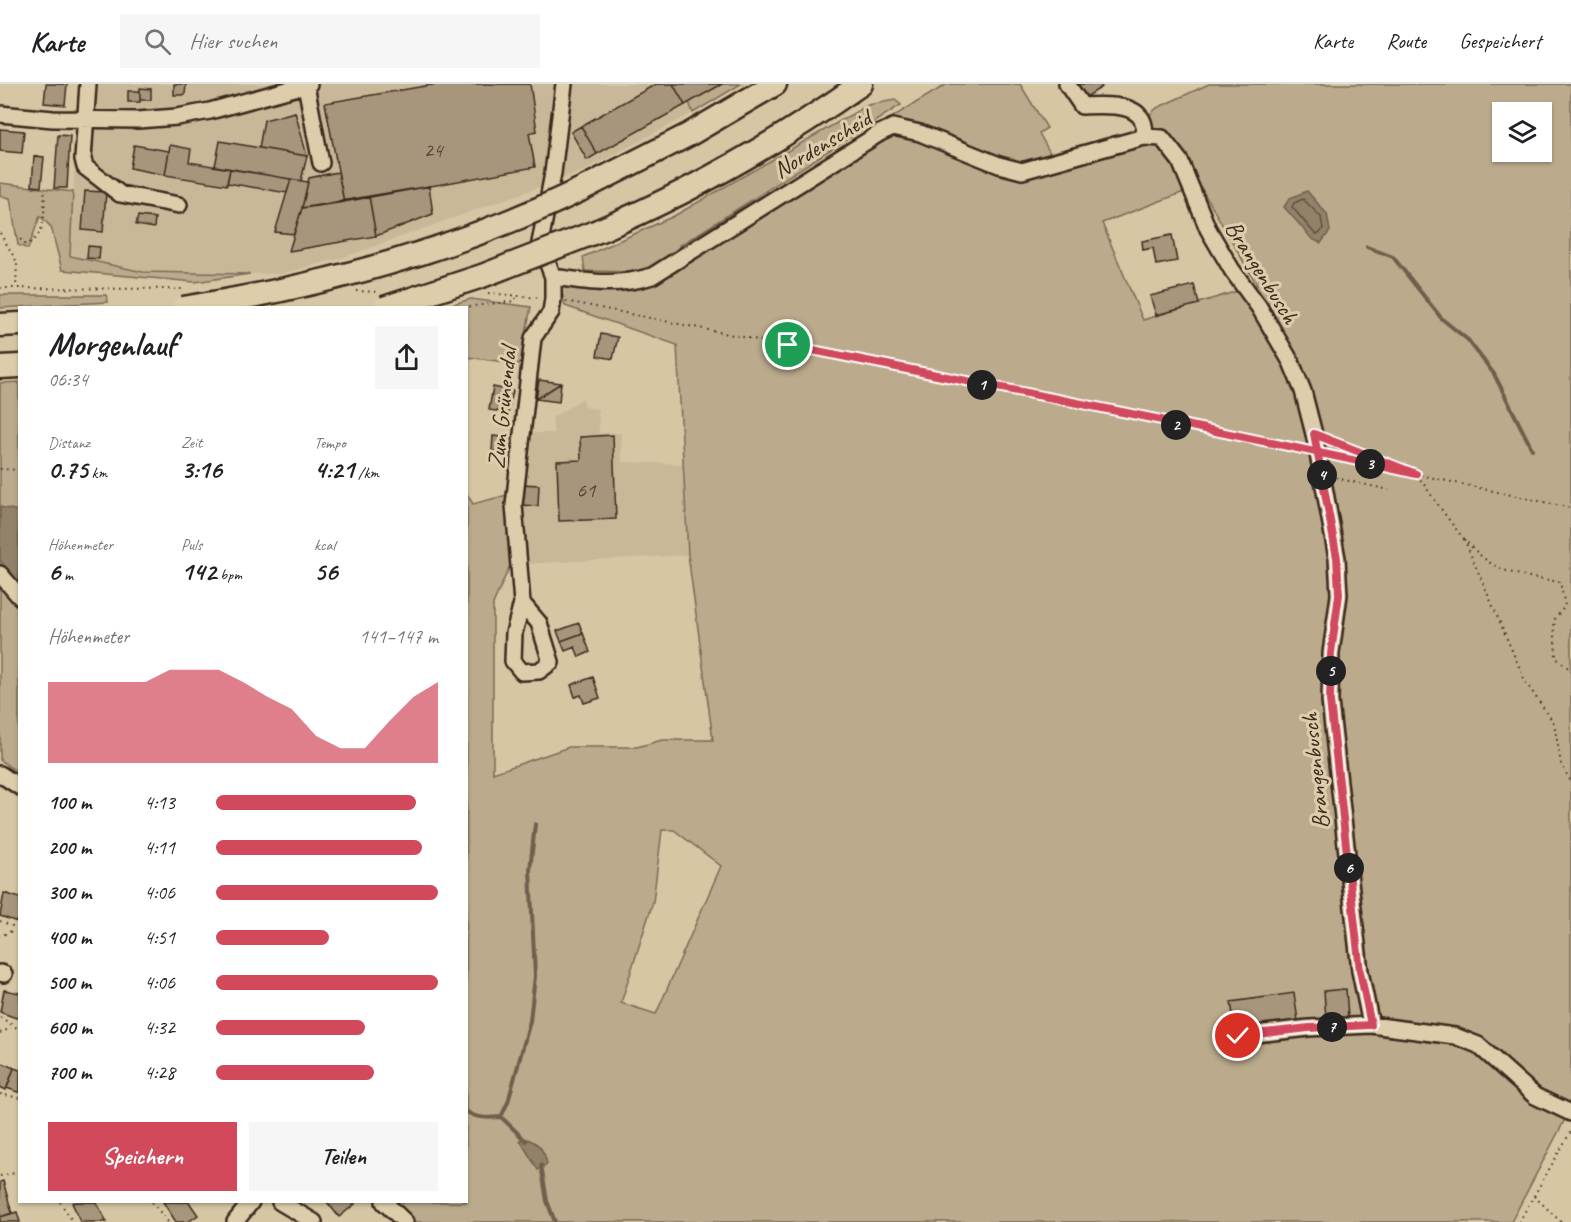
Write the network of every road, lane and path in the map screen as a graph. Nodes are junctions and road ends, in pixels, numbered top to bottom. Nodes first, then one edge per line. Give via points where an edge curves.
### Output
1 (88, 84) edge
2 (307, 84) edge
3 (564, 84) edge
4 (776, 84) edge
5 (861, 84) edge
6 (1067, 84) edge
7 (0, 114) edge
8 (87, 118) junction
9 (1144, 137) junction
10 (1162, 138) joint
11 (321, 163) dead end
12 (45, 188) dead end
13 (179, 205) dead end
14 (0, 233) edge
15 (15, 236) dead end
16 (553, 277) junction
17 (16, 288) dead end
18 (517, 296) dead end
19 (567, 301) dead end
20 (194, 306) edge
21 (390, 306) edge
22 (468, 307) edge
23 (18, 324) edge
24 (0, 326) edge
25 (18, 366) edge
26 (0, 368) edge
27 (1314, 434) junction
28 (1313, 453) dead end
29 (1324, 454) dead end
30 (0, 470) edge
31 (18, 470) edge
32 (1416, 474) junction
33 (1322, 476) junction
34 (1389, 490) dead end
35 (1571, 508) edge
36 (1463, 536) junction
37 (0, 574) edge
38 (18, 595) edge
39 (522, 603) dead end
40 (1571, 670) edge
41 (0, 774) edge
42 (1571, 782) edge
43 (18, 786) edge
44 (0, 921) edge
45 (0, 936) edge
46 (0, 1017) edge
47 (1371, 1025) junction
48 (12, 1027) junction
49 (18, 1029) edge
50 (0, 1033) edge
51 (1238, 1036) dead end
52 (0, 1094) edge
53 (18, 1098) edge
54 (1571, 1113) edge
55 (1571, 1131) edge
56 (18, 1173) edge
57 (0, 1176) edge
58 (1534, 1196) junction
59 (61, 1203) edge
60 (153, 1203) edge
61 (250, 1203) edge
62 (282, 1203) edge
63 (385, 1203) edge
64 (73, 1222) edge
65 (168, 1222) edge
66 (235, 1222) edge
67 (314, 1222) edge
68 (405, 1222) edge
69 (1519, 1222) edge
70 (1561, 1222) edge

1 - 8 street
2 - 8 street via 177,117
2 - 11 street
3 - 16 street, Zum Grünendal via 540,243
4 - 20 highway, bridge via 690,134 532,212 387,263 311,284
5 - 21 highway, bridge via 711,178 598,231
6 - 9 street via 1082,106 1124,106 1139,115 1146,127
7 - 8 street
8 - 13 street via 85,167 120,194
9 - 10 street, Nordenscheid
9 - 16 street, Nordenscheid via 1022,171 920,133 893,128 652,276 609,285
10 - 27 street, Brangenbusch via 1179,161 1208,229 1291,362 1304,391
12 - 15 path via 42,231 36,240 26,244
14 - 17 path via 17,262
16 - 39 street, Zum Grünendal via 552,312 533,339 514,505
18 - 22 path via 514,301
19 - 28 path
23 - 24 highway
25 - 26 highway
27 - 32 path
27 - 33 street, Brangenbusch, bridge
29 - 32 path
30 - 31 path
32 - 35 path
32 - 36 path
33 - 34 path
33 - 47 street, Brangenbusch via 1337,558 1339,595 1331,653 1330,701 1360,971
36 - 40 path via 1493,564 1526,576 1560,582 1565,606 1554,620 1556,658
36 - 42 path via 1526,683 1554,723 1561,764
37 - 38 street
41 - 43 street
44 - 45 path via 12,926 10,932
46 - 48 path
47 - 51 street
47 - 54 street via 1455,1036 1478,1045 1535,1096
48 - 49 path
48 - 50 path
52 - 53 path
55 - 58 path
56 - 57 path
58 - 69 path
58 - 70 path
59 - 64 path
60 - 65 path
61 - 66 street
62 - 67 street
63 - 68 street

